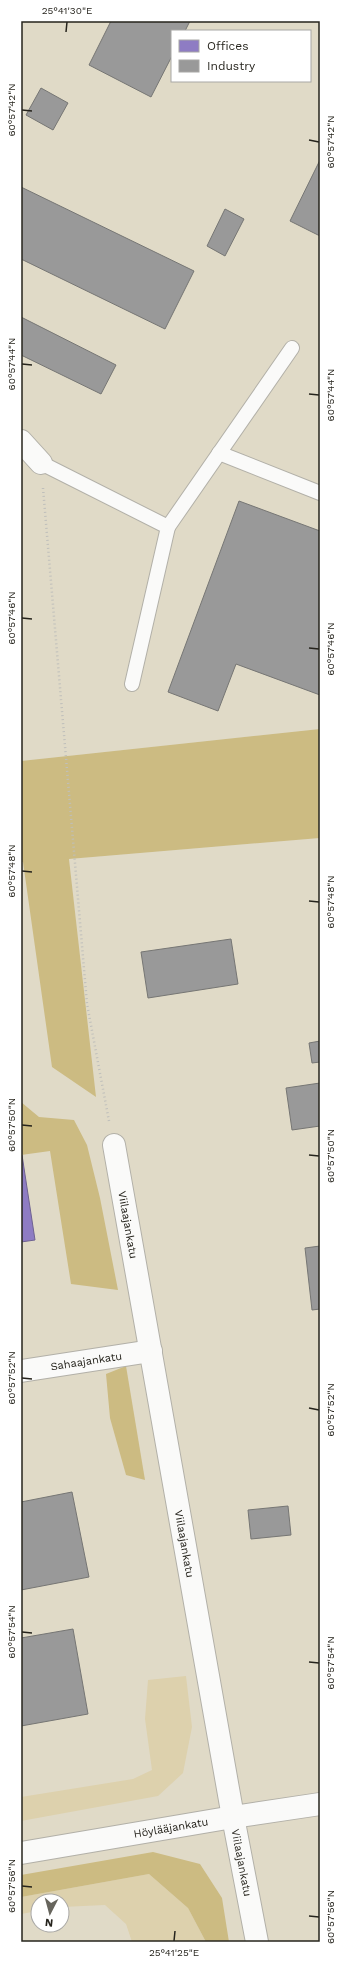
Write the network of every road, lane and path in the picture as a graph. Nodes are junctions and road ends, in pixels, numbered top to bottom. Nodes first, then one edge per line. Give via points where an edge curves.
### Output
1 (292, 348) dead end
2 (21, 441) edge
3 (219, 453) junction
4 (41, 463) junction
5 (320, 494) edge
6 (168, 527) junction
7 (132, 684) dead end
8 (114, 1145) joint
9 (151, 1351) junction
10 (21, 1371) edge
11 (320, 1804) edge
12 (232, 1816) junction
13 (21, 1853) edge
14 (257, 1942) edge

1 - 3 lane
2 - 4 street
3 - 5 lane
3 - 6 lane
4 - 6 lane
4 - 8 path via 86,1004
6 - 7 lane
8 - 9 street, Viilaajankatu
9 - 10 street, Sahaajankatu
9 - 12 street, Viilaajankatu
11 - 12 street, Höylääjankatu
12 - 13 street, Höylääjankatu
12 - 14 street, Viilaajankatu

